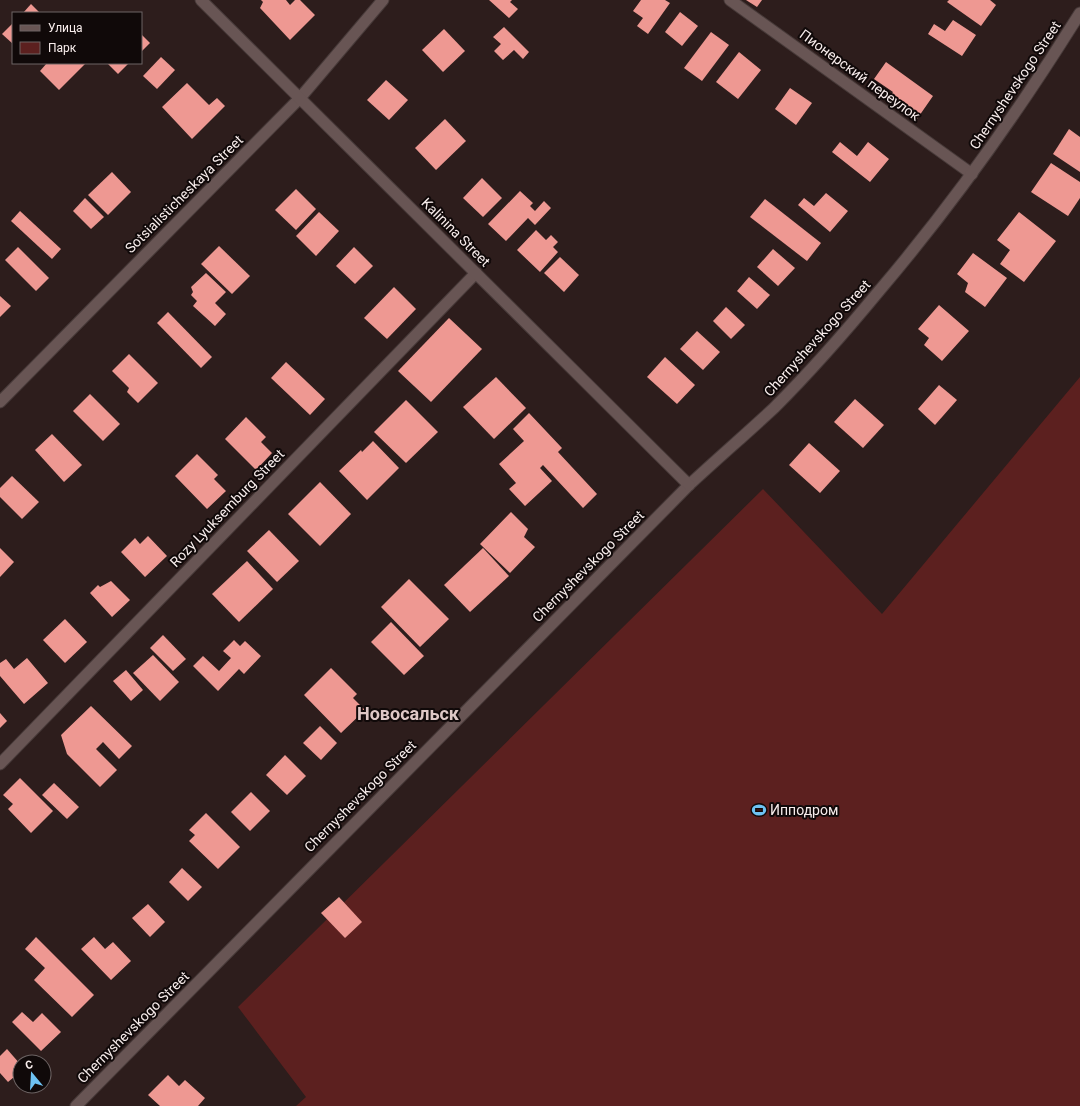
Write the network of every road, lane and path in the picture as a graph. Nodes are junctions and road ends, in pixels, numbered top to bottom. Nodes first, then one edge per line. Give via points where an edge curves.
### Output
1 (201, 0) edge
2 (383, 0) edge
3 (730, 0) edge
4 (1080, 13) edge
5 (300, 98) junction
6 (972, 174) junction
7 (476, 273) junction
8 (0, 402) edge
9 (689, 485) junction
10 (0, 764) edge
11 (76, 1106) edge

1 - 5 street, Kalinina Street
2 - 5 street, Sotsialisticheskaya Street
3 - 6 street, Пионерский переулок
4 - 6 street, Chernyshevskogo Street via 1046,69
5 - 7 street, Kalinina Street
5 - 8 street, Sotsialisticheskaya Street
6 - 9 street, Chernyshevskogo Street via 918,245 848,328 774,408
7 - 9 street, Kalinina Street
7 - 10 street, Rozy Lyuksemburg Street
9 - 11 street, Chernyshevskogo Street

